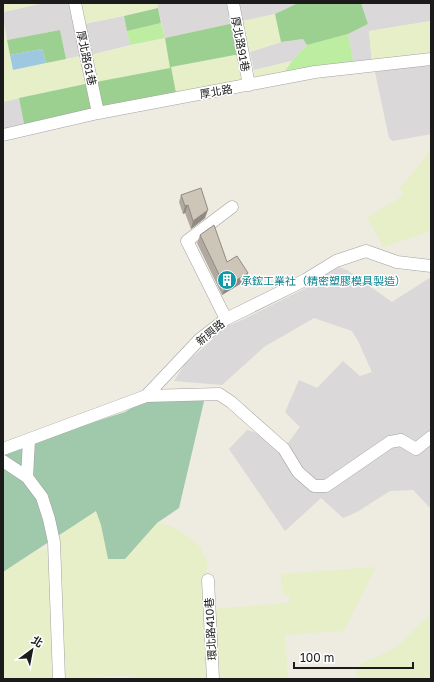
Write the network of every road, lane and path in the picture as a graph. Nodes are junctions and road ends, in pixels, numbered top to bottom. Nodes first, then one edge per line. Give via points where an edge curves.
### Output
1 (75, 3) edge
2 (233, 3) edge
3 (431, 59) edge
4 (249, 86) junction
5 (98, 113) junction
6 (3, 134) edge
7 (232, 207) dead end
8 (431, 266) edge
9 (226, 318) junction
10 (146, 396) junction
11 (431, 437) edge
12 (29, 440) junction
13 (3, 449) edge
14 (3, 461) edge
15 (27, 478) junction
16 (208, 580) dead end
17 (59, 679) edge
18 (213, 679) edge

1 - 5 street, 厚北路61巷
2 - 4 street, 厚北路91巷
3 - 4 street, 厚北路 via 315,72
4 - 5 street, 厚北路
5 - 6 street, 厚北路
7 - 9 street via 187,241
8 - 9 street, 新興路 via 397,262 366,251 336,261 305,280
9 - 10 street, 新興路 via 199,340
10 - 11 street via 219,394 284,449 298,472 314,486 326,486 390,442 401,440 416,449
10 - 12 street, 新興路
12 - 13 street, 新興路
12 - 15 street
14 - 15 street
15 - 17 street via 42,497 54,542
16 - 18 street, 環北路410巷

